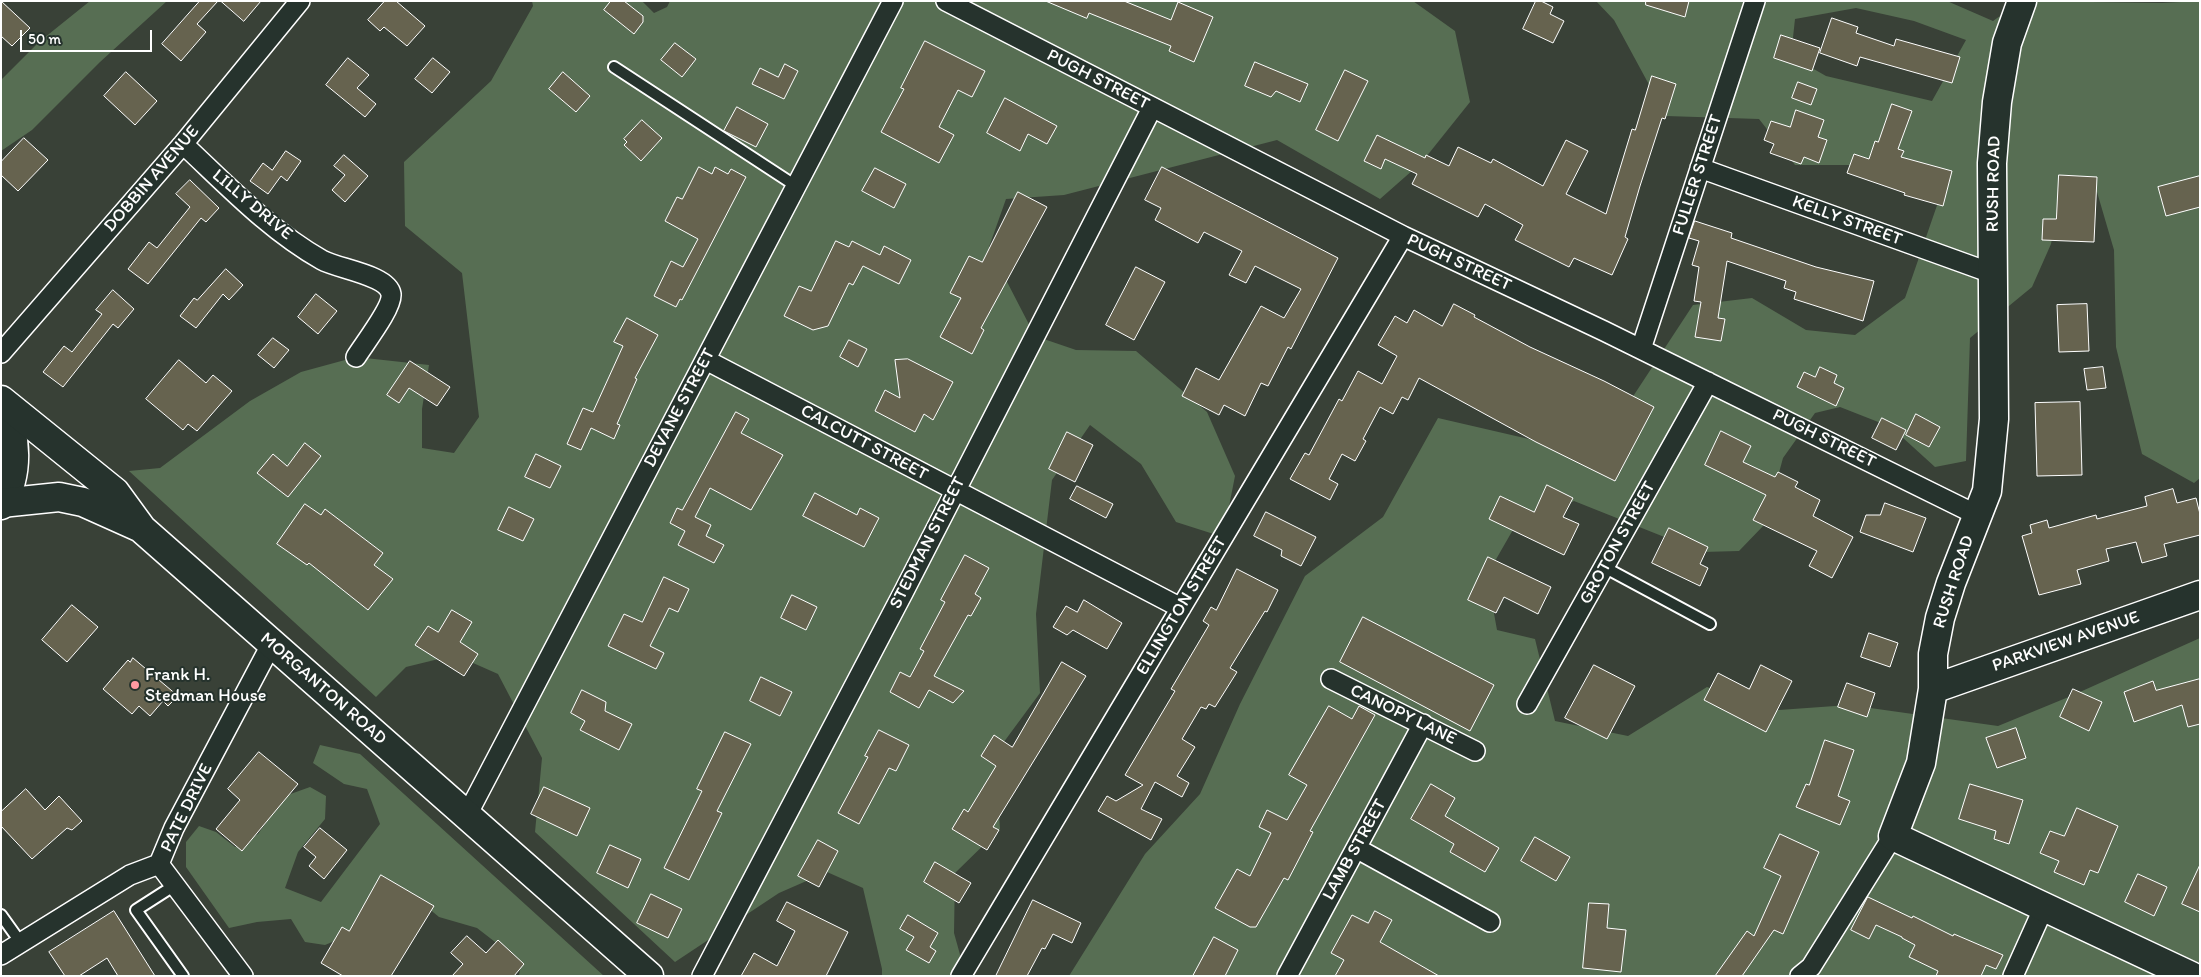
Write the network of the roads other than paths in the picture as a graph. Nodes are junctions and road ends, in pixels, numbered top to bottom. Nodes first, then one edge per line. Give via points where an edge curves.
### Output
1 (300, 1) edge
2 (893, 1) edge
3 (946, 1) edge
4 (1755, 1) edge
5 (2022, 1) edge
6 (614, 67) dead end
7 (1152, 108) junction
8 (183, 144) junction
9 (1700, 168) junction
10 (796, 186) junction
11 (1403, 236) junction
12 (1994, 274) junction
13 (1641, 349) junction
14 (1, 353) edge
15 (356, 357) dead end
16 (706, 360) junction
17 (1708, 382) junction
18 (1, 400) edge
19 (1, 404) edge
20 (956, 490) junction
21 (2, 504) edge
22 (1977, 515) junction
23 (142, 529) junction
24 (1604, 567) junction
25 (2200, 595) edge
26 (1181, 608) junction
27 (1710, 624) dead end
28 (272, 644) junction
29 (1331, 679) dead end
30 (1933, 689) junction
31 (1527, 704) dead end
32 (1424, 724) junction
33 (1475, 751) dead end
34 (467, 815) junction
35 (1893, 836) junction
36 (1356, 848) junction
37 (159, 864) junction
38 (175, 885) junction
39 (2044, 907) junction
40 (1, 915) edge
41 (1490, 922) dead end
42 (21, 943) junction
43 (1, 955) edge
44 (183, 976) edge
45 (243, 976) edge
46 (649, 976) edge
47 (702, 976) edge
48 (961, 976) edge
49 (1287, 976) edge
50 (1800, 976) edge
51 (2013, 976) edge
52 (2190, 976) edge

1 - 8 street, DOBBIN AVENUE
2 - 10 street, DEVANE STREET
3 - 7 street, PUGH STREET
4 - 9 street, FULLER STREET
5 - 12 street, RUSH ROAD via 2007,43 1996,102 1992,163
6 - 10 lane
7 - 11 street, PUGH STREET
7 - 20 street, STEDMAN STREET
8 - 14 street, DOBBIN AVENUE
8 - 15 street, LILLY DRIVE via 265,222 322,260 387,286 391,293 389,306
9 - 12 street, KELLY STREET
9 - 13 street, FULLER STREET
10 - 16 street, DEVANE STREET
11 - 13 street, PUGH STREET
11 - 26 street, ELLINGTON STREET
12 - 22 street, RUSH ROAD via 1994,419 1986,491
13 - 17 street, PUGH STREET
16 - 20 street, CALCUTT STREET
16 - 34 street, DEVANE STREET
17 - 22 street, PUGH STREET
17 - 24 street, GROTON STREET
18 - 23 street, MORGANTON ROAD via 115,492
19 - 21 street via 13,432 14,462 9,492
20 - 26 street, CALCUTT STREET
20 - 47 street, STEDMAN STREET
21 - 23 street via 60,498 83,502
22 - 30 street, RUSH ROAD via 1940,618 1933,654
23 - 28 street, MORGANTON ROAD
24 - 27 lane
24 - 31 street, GROTON STREET
25 - 30 street, PARKVIEW AVENUE
26 - 48 street, ELLINGTON STREET
28 - 34 street, MORGANTON ROAD
28 - 37 street, PATE DRIVE via 174,828
29 - 32 street, CANOPY LANE
30 - 35 street, RUSH ROAD via 1921,764
32 - 33 street, CANOPY LANE
32 - 36 street, LAMB STREET
34 - 46 street, MORGANTON ROAD
35 - 39 street
35 - 50 street via 1811,967
36 - 41 street
36 - 49 street, LAMB STREET
37 - 38 street
37 - 42 street, PATE DRIVE via 130,875
38 - 44 lane via 136,910
38 - 45 street
39 - 51 street
39 - 52 street
40 - 42 lane
42 - 43 street, PATE DRIVE

